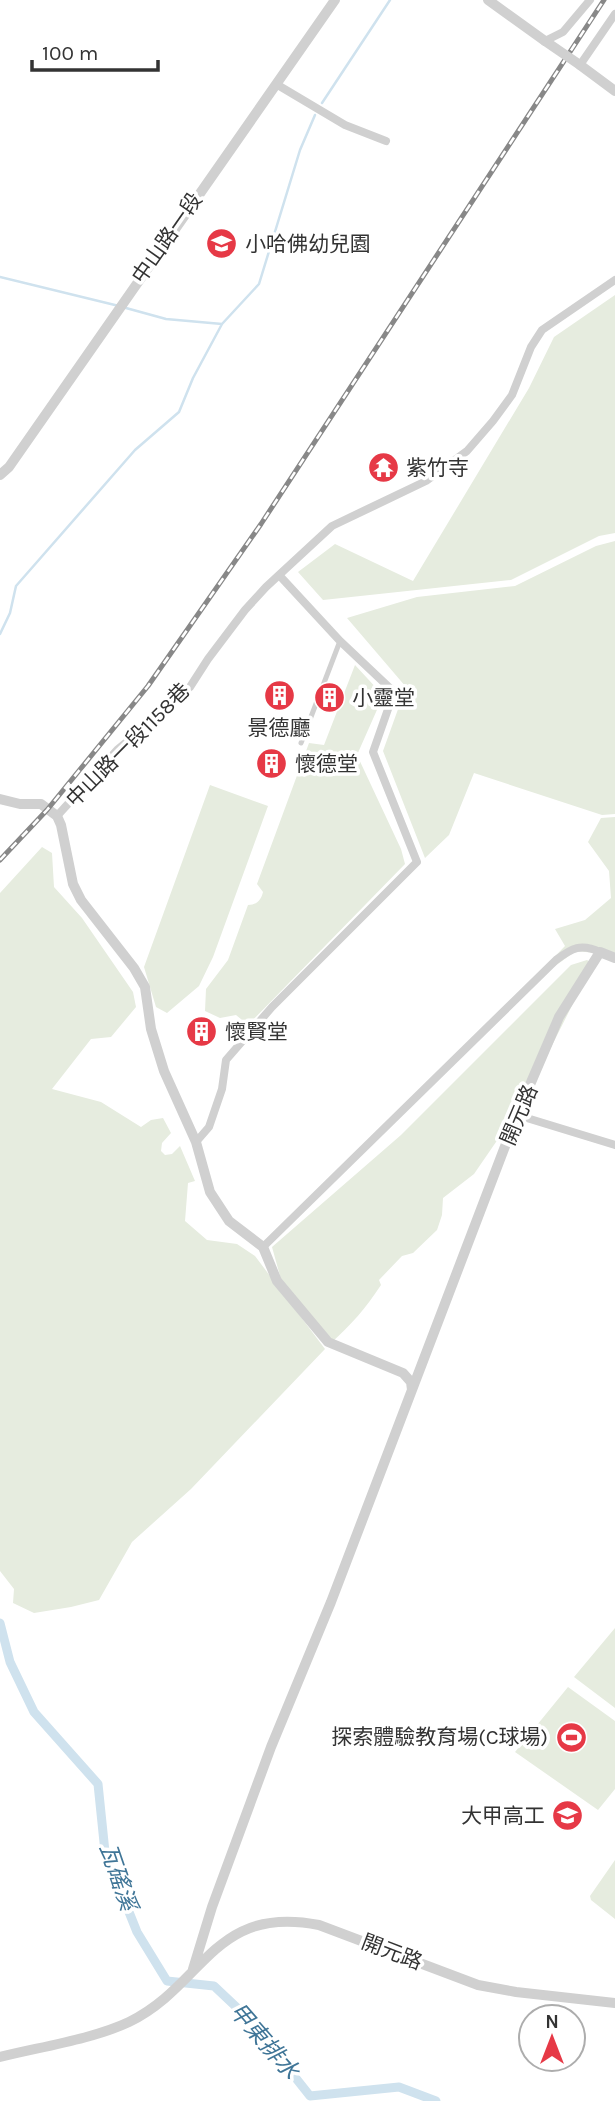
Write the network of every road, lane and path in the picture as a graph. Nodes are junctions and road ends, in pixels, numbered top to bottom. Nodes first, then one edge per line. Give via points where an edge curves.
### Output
1 (335, 0) edge
2 (488, 0) edge
3 (590, 0) edge
4 (615, 14) edge
5 (545, 41) junction
6 (580, 65) junction
7 (276, 84) junction
8 (615, 91) edge
9 (386, 141) dead end
10 (615, 280) edge
11 (0, 475) edge
12 (279, 575) junction
13 (340, 641) junction
14 (302, 743) dead end
15 (0, 799) edge
16 (57, 816) junction
17 (600, 952) junction
18 (615, 958) edge
19 (517, 1115) junction
20 (196, 1142) junction
21 (615, 1145) edge
22 (263, 1247) junction
23 (411, 1394) junction
24 (207, 1926) junction
25 (219, 1945) junction
26 (190, 1973) junction
27 (615, 2003) edge
28 (0, 2057) edge

1 - 7 street, 中山路一段
2 - 5 street
3 - 5 street via 563,32
4 - 6 street
5 - 6 street, bridge
6 - 8 street
7 - 9 street via 345,125
7 - 11 street, 中山路一段
10 - 12 street, 中山路一段1158巷 via 542,330 512,396 467,451 426,481 332,526
12 - 13 street
12 - 16 street, 中山路一段1158巷 via 245,610 190,687 118,749
13 - 14 street
13 - 20 street via 394,692 373,752 417,862 272,1007 226,1060 209,1127
15 - 16 street, 中山路一段1158巷 via 41,804
16 - 20 street, 中山路一段1158巷 via 67,865 81,900 145,987 157,1052
17 - 18 street
17 - 19 street, 開元路 via 559,1017
17 - 22 street via 587,946 569,950 556,960
19 - 21 street
19 - 23 street, 開元路
20 - 22 street, 中山路一段1158巷 via 210,1192 229,1221
22 - 23 street via 277,1281 328,1342 403,1373 411,1382
23 - 24 street, 開元路 via 271,1747
24 - 25 street
24 - 26 street, 開元路
25 - 26 street, 開元路
25 - 27 street, 開元路 via 255,1926 295,1920 478,1985
26 - 28 street, 開元路 via 131,2021

